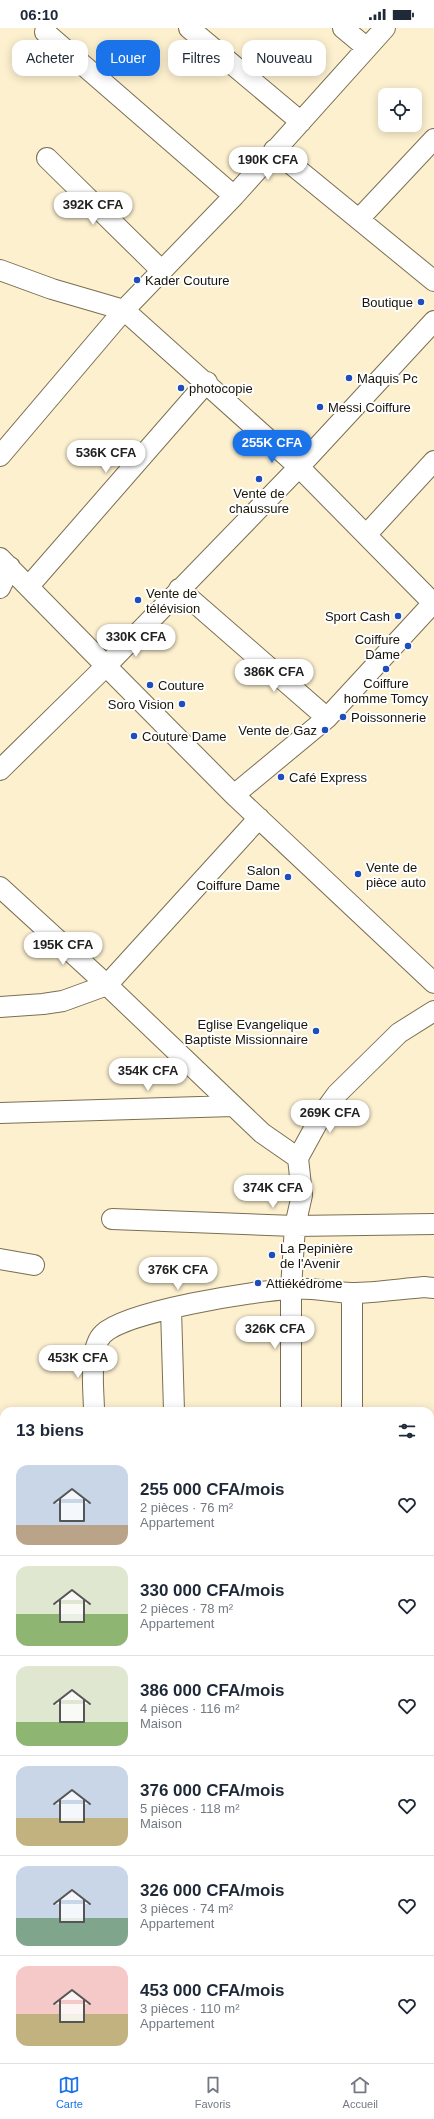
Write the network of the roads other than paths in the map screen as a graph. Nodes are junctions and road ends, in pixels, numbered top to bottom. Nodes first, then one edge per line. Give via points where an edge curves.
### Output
1 (189, 28) edge
2 (343, 28) edge
3 (386, 28) edge
4 (45, 32) dead end
5 (367, 48) junction
6 (301, 122) junction
7 (434, 139) edge
8 (274, 150) junction
9 (47, 158) dead end
10 (234, 196) junction
11 (359, 219) junction
12 (0, 270) edge
13 (162, 271) junction
14 (434, 281) edge
15 (124, 310) junction
16 (434, 321) edge
17 (207, 382) junction
18 (0, 456) edge
19 (434, 461) edge
20 (299, 467) junction
21 (366, 535) junction
22 (5, 562) edge
23 (29, 586) junction
24 (0, 588) edge
25 (179, 589) junction
26 (434, 602) edge
27 (106, 666) junction
28 (327, 718) junction
29 (0, 770) edge
30 (234, 795) junction
31 (259, 818) junction
32 (0, 887) edge
33 (434, 983) edge
34 (108, 985) junction
35 (0, 1007) edge
36 (434, 1011) edge
37 (233, 1106) junction
38 (0, 1113) edge
39 (298, 1158) junction
40 (112, 1219) dead end
41 (434, 1224) edge
42 (295, 1226) junction
43 (0, 1259) edge
44 (34, 1265) dead end
45 (434, 1288) edge
46 (291, 1289) junction
47 (352, 1293) junction
48 (171, 1309) junction
49 (94, 1407) edge
50 (174, 1407) edge
51 (291, 1407) edge
52 (352, 1407) edge

1 - 6 street
2 - 5 street
3 - 5 street
4 - 10 street
5 - 6 street
6 - 8 street
7 - 11 street
8 - 10 street
8 - 11 street
9 - 13 street
10 - 13 street
11 - 14 street
12 - 15 street via 52,289
13 - 15 street
15 - 17 street
15 - 18 street
16 - 20 street
17 - 20 street
17 - 23 street
19 - 21 street
20 - 21 street
20 - 25 street
21 - 26 street
22 - 23 street
22 - 24 street
23 - 27 street
25 - 27 street
25 - 28 street
26 - 28 street
27 - 29 street
27 - 30 street
28 - 30 street
30 - 31 street
31 - 33 street
31 - 34 street
32 - 34 street
34 - 35 street via 63,1001
34 - 37 street
36 - 39 street via 399,1033 337,1094 321,1116
37 - 38 street
37 - 39 street via 262,1133
39 - 42 street via 302,1195
40 - 42 street
41 - 42 street
42 - 46 street
43 - 44 street
45 - 47 street
46 - 47 street
46 - 48 street
46 - 51 street
47 - 52 street
48 - 49 street via 117,1325 102,1335 94,1348
48 - 50 street

